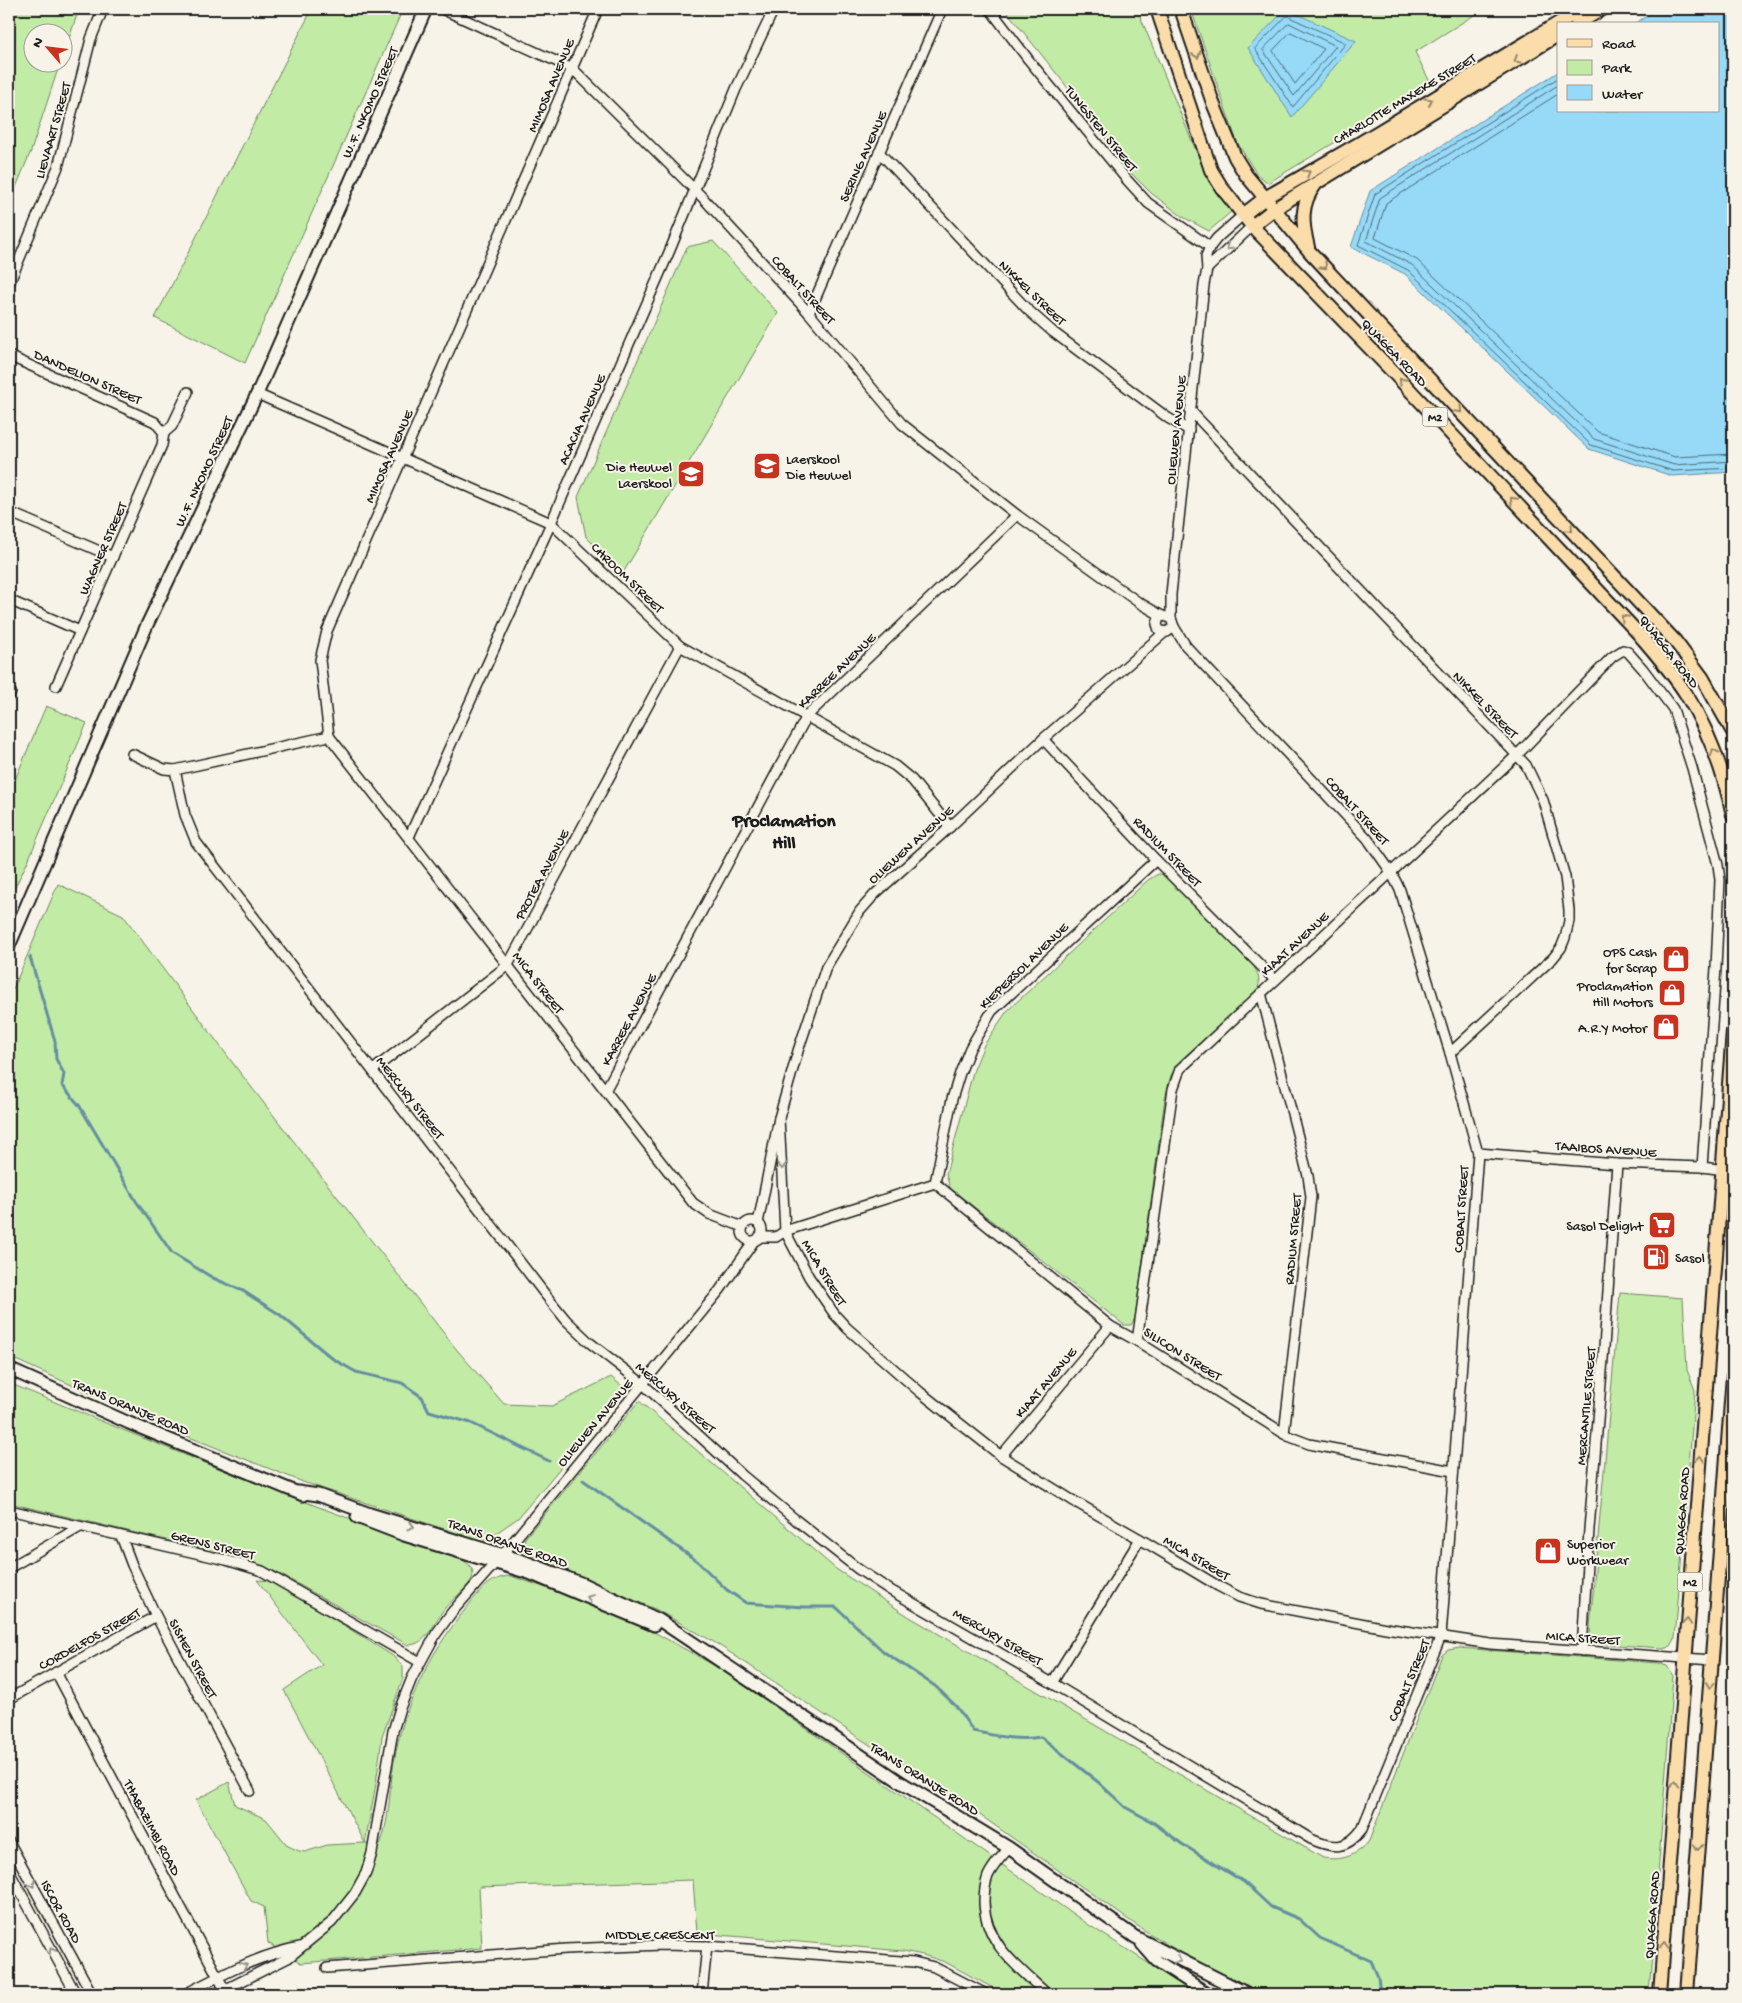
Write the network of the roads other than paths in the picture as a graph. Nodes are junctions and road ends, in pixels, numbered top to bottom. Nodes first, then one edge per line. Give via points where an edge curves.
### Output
1 (103, 9) edge
2 (426, 9) edge
3 (442, 9) edge
4 (598, 9) edge
5 (774, 9) edge
6 (942, 9) edge
7 (990, 9) edge
8 (1157, 9) edge
9 (1181, 9) edge
10 (1582, 9) edge
11 (1602, 9) edge
12 (1560, 22) edge
13 (1580, 22) edge
14 (1557, 24) edge
15 (1557, 36) edge
16 (572, 69) junction
17 (878, 152) junction
18 (1320, 180) junction
19 (696, 190) junction
20 (1265, 198) junction
21 (1274, 209) junction
22 (1243, 215) junction
23 (1252, 226) junction
24 (1210, 248) junction
25 (1310, 252) junction
26 (1207, 270) junction
27 (9, 284) edge
28 (809, 314) junction
29 (9, 356) edge
30 (188, 392) dead end
31 (257, 394) junction
32 (1190, 410) junction
33 (1189, 430) junction
34 (164, 432) junction
35 (402, 459) junction
36 (9, 512) edge
37 (1017, 515) junction
38 (551, 523) junction
39 (113, 557) junction
40 (9, 600) edge
41 (1165, 624) junction
42 (80, 631) junction
43 (680, 646) junction
44 (56, 686) dead end
45 (807, 716) junction
46 (1733, 732) edge
47 (329, 736) junction
48 (1043, 739) junction
49 (132, 754) dead end
50 (1516, 755) junction
51 (175, 770) junction
52 (1733, 815) edge
53 (950, 827) junction
54 (409, 838) junction
55 (1156, 860) junction
56 (1391, 872) junction
57 (9, 946) edge
58 (508, 964) junction
59 (1275, 980) junction
60 (1261, 993) junction
61 (1733, 1031) edge
62 (1450, 1053) junction
63 (373, 1070) junction
64 (606, 1089) junction
65 (779, 1118) junction
66 (1478, 1153) junction
67 (1617, 1164) junction
68 (1702, 1167) junction
69 (1728, 1171) edge
70 (935, 1183) junction
71 (753, 1225) junction
72 (786, 1231) junction
73 (744, 1238) junction
74 (774, 1238) junction
75 (756, 1239) junction
76 (742, 1259) junction
77 (1110, 1326) junction
78 (1137, 1341) junction
79 (9, 1369) edge
80 (1733, 1375) edge
81 (643, 1384) junction
82 (1284, 1434) junction
83 (1001, 1456) junction
84 (1453, 1471) junction
85 (298, 1492) junction
86 (9, 1510) edge
87 (80, 1527) junction
88 (120, 1536) junction
89 (1140, 1539) junction
90 (503, 1554) junction
91 (495, 1563) junction
92 (9, 1568) edge
93 (156, 1616) junction
94 (1441, 1636) junction
95 (699, 1645) junction
96 (1582, 1651) junction
97 (1684, 1657) junction
98 (1712, 1660) junction
99 (420, 1662) junction
100 (56, 1672) junction
101 (1052, 1683) junction
102 (9, 1698) edge
103 (250, 1791) dead end
104 (9, 1842) edge
105 (1346, 1844) joint
106 (1010, 1848) junction
107 (9, 1871) edge
108 (1135, 1937) junction
109 (707, 1946) junction
110 (300, 1947) junction
111 (326, 1968) dead end
112 (218, 1976) junction
113 (226, 1992) edge
114 (76, 1994) edge
115 (92, 1994) edge
116 (185, 1994) edge
117 (216, 1994) edge
118 (702, 1994) edge
119 (986, 1994) edge
120 (1048, 1994) edge
121 (1208, 1994) edge
122 (1248, 1994) edge
123 (1660, 1994) edge
124 (1687, 1994) edge

1 - 27 street, LIEVAART STREET via 91,39 58,167
2 - 31 main road, W.F. NKOMO STREET
3 - 16 street, COBALT STREET
4 - 16 street, MIMOSA AVENUE
5 - 19 street, ACACIA AVENUE via 736,90
6 - 17 street, SERING AVENUE
7 - 24 street, TUNGSTEN STREET via 1126,180 1148,203
8 - 22 main road, QUAGGA ROAD / M2 via 1211,170
9 -> 20 main road, QUAGGA ROAD / M2 via 1235,157
12 -> 10 main road, CHARLOTTE MAXEKE STREET
11 - 13 main road
20 -> 14 main road, CHARLOTTE MAXEKE STREET
15 -> 18 main road, CHARLOTTE MAXEKE STREET
16 - 19 street, COBALT STREET
16 - 35 street, MIMOSA AVENUE
17 - 28 street, SERING AVENUE
17 - 33 street, NIKKEL STREET via 1038,319 1168,418
18 - 21 main road, CHARLOTTE MAXEKE STREET
18 - 25 main road via 1310,193 1303,212
19 - 28 street, COBALT STREET
19 - 38 street, ACACIA AVENUE
20 - 21 main road, QUAGGA ROAD / M2
20 - 22 main road, CHARLOTTE MAXEKE STREET
21 - 23 main road, CHARLOTTE MAXEKE STREET
21 - 25 main road, QUAGGA ROAD / M2
22 - 23 main road, QUAGGA ROAD / M2
22 - 24 street
23 -> 26 street
52 -> 23 main road, QUAGGA ROAD / M2 via 1719,763 1673,675 1632,626
24 - 26 street, OLIEWEN AVENUE via 1206,256
25 -> 46 main road, QUAGGA ROAD / M2 via 1675,641 1702,677
26 - 32 street, OLIEWEN AVENUE
28 - 37 street, COBALT STREET via 902,424
29 - 34 street, DANDELION STREET via 155,422
30 - 34 street via 172,426
31 - 35 street, CHROOM STREET
31 - 57 main road, W.F. NKOMO STREET via 147,625
32 - 33 street, OLIEWEN AVENUE
32 - 50 street, NIKKEL STREET
33 - 41 street, OLIEWEN AVENUE
34 - 39 street, WAGNER STREET via 162,445
35 - 38 street, CHROOM STREET
35 - 47 street, MIMOSA AVENUE via 322,646 321,676
36 - 39 street
37 - 41 street, COBALT STREET
37 - 45 street, KARREE AVENUE
38 - 43 street, CHROOM STREET
38 - 54 street, ACACIA AVENUE
39 - 42 street, WAGNER STREET
40 - 42 street
41 - 48 street, OLIEWEN AVENUE via 1146,648
41 - 56 street, COBALT STREET via 1367,838
42 - 44 street, WAGNER STREET
43 - 45 street, CHROOM STREET
43 - 58 street, PROTEA AVENUE
45 - 53 street, CHROOM STREET via 902,772
45 - 64 street, KARREE AVENUE
47 - 51 street
47 - 54 street, MICA STREET
48 - 53 street, OLIEWEN AVENUE
48 - 55 street, RADIUM STREET
49 - 51 street via 164,769
50 - 56 street, KIAAT AVENUE
50 - 62 street, NIKKEL STREET via 1530,771 1543,800 1565,877 1569,921 1562,945 1553,958
50 - 68 street, KIAAT AVENUE via 1620,650 1626,651 1651,678 1673,709 1718,865 1716,968
51 - 63 street, MERCURY STREET via 185,815 196,842
53 - 65 street, OLIEWEN AVENUE via 875,894 860,911 833,955 798,1051
54 - 58 street, MICA STREET
55 - 59 street, RADIUM STREET
55 - 70 street, KIEPERSOL AVENUE via 992,1011 970,1048 960,1073
56 - 59 street, KIAAT AVENUE
56 - 62 street, COBALT STREET via 1400,890
58 - 63 street, PROTEA AVENUE
58 - 64 street, MICA STREET
59 - 60 street, KIAAT AVENUE
60 - 78 street, KIAAT AVENUE via 1180,1069 1176,1078
60 - 82 street, RADIUM STREET via 1311,1197
61 - 69 main road, QUAGGA ROAD / M2
62 - 66 street, COBALT STREET
63 - 81 street, MERCURY STREET via 566,1320
64 - 71 street, MICA STREET via 693,1203 709,1214
65 - 71 street, OLIEWEN AVENUE via 762,1199
65 -> 72 street, OLIEWEN AVENUE
66 - 67 street, TAAIBOS AVENUE
66 - 84 street, COBALT STREET
67 - 68 street, TAAIBOS AVENUE
67 - 96 street, MERCANTILE STREET via 1588,1528
68 - 69 street, TAAIBOS AVENUE
97 -> 69 main road, QUAGGA ROAD / M2
70 - 72 street
70 - 77 street, SILICON STREET
71 - 73 street, OLIEWEN AVENUE via 742,1232
71 - 74 street
71 - 75 street, OLIEWEN AVENUE
72 - 74 street
72 - 83 street, MICA STREET via 809,1277 847,1328 920,1392
73 - 75 street via 748,1241
73 - 76 street, OLIEWEN AVENUE
74 - 75 street
75 - 76 street, OLIEWEN AVENUE
76 - 81 street, OLIEWEN AVENUE
77 - 78 street, SILICON STREET
77 - 83 street, KIAAT AVENUE
78 - 82 street, SILICON STREET
79 - 85 main road, TRANS ORANJE ROAD via 129,1424
80 - 98 main road, M2
81 - 90 street, OLIEWEN AVENUE
81 - 101 street, MERCURY STREET via 742,1475 851,1563 890,1590
82 - 84 street, SILICON STREET via 1309,1444
83 - 89 street, MICA STREET
84 - 94 street, COBALT STREET
85 -> 90 main road, TRANS ORANJE ROAD via 318,1495
85 - 91 main road, TRANS ORANJE ROAD via 404,1535
86 - 87 street, GRENS STREET
87 - 88 street, GRENS STREET
87 - 92 street
88 - 93 street, SISHEN STREET
88 - 99 street, GRENS STREET via 262,1571
89 - 94 street, MICA STREET via 1223,1589 1261,1604
89 - 101 street
90 - 91 street, OLIEWEN AVENUE
90 - 95 main road, TRANS ORANJE ROAD via 622,1601
95 -> 91 main road, TRANS ORANJE ROAD via 558,1584
91 - 99 street via 452,1612
93 - 100 street, CORDELFOS STREET
93 - 103 street, SISHEN STREET
94 - 96 street, MICA STREET via 1490,1644
94 - 105 street, COBALT STREET via 1362,1828
95 - 106 main road, TRANS ORANJE ROAD via 902,1783
96 - 97 street, MICA STREET
97 - 98 street, MICA STREET
123 -> 97 main road, QUAGGA ROAD / M2
98 -> 124 main road, M2
99 - 110 street via 405,1693 394,1731 366,1872 341,1912
100 - 102 street, CORDELFOS STREET
100 - 112 street, THABAZIMBI ROAD
101 - 105 street, MERCURY STREET via 1311,1839 1333,1847
104 -> 115 street, ISCOR ROAD
106 - 108 main road, TRANS ORANJE ROAD
106 - 120 street via 991,1870 986,1884 984,1911 987,1925 998,1946
114 -> 107 street, ISCOR ROAD
108 - 121 main road, TRANS ORANJE ROAD via 1157,1961
108 -> 122 main road, TRANS ORANJE ROAD
109 - 111 street, MIDDLE CRESCENT via 566,1950
109 - 118 street
109 - 119 street, MIDDLE CRESCENT via 914,1962 934,1967
112 -> 110 street via 281,1951
110 - 113 street via 288,1958
112 - 113 street, THABAZIMBI ROAD
112 - 116 street
113 - 117 street

